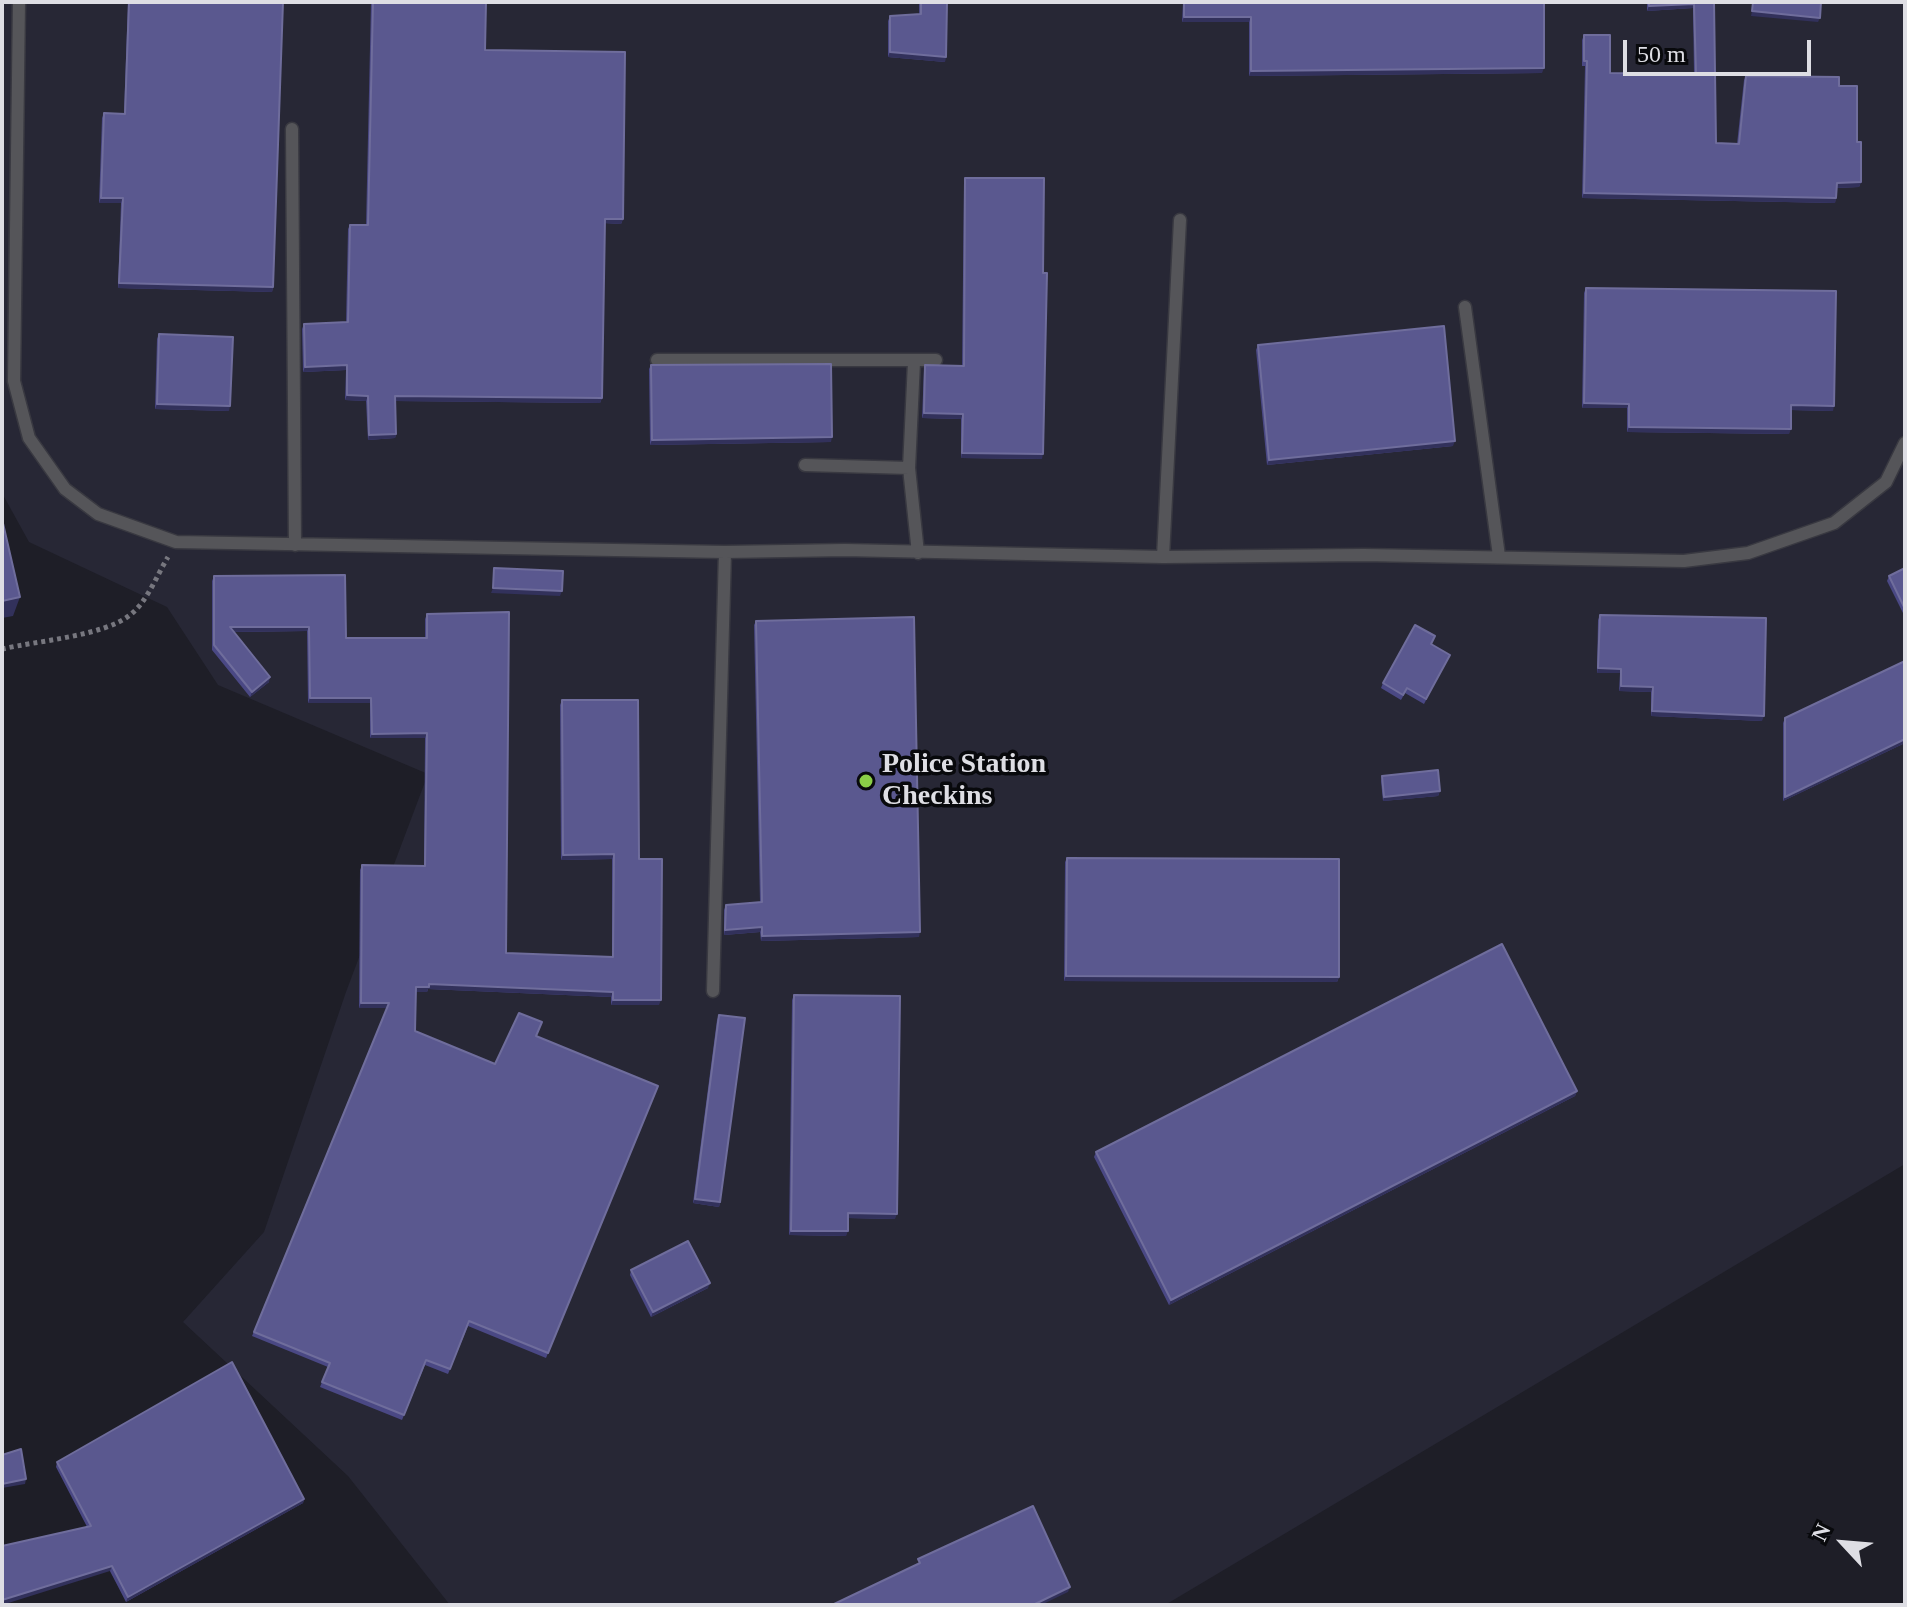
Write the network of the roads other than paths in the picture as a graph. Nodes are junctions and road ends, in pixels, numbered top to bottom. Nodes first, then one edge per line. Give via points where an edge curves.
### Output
1 (19, 2) edge
2 (292, 129) dead end
3 (1180, 220) dead end
4 (1465, 307) dead end
5 (657, 360) dead end
6 (936, 360) dead end
7 (914, 362) junction
8 (1905, 443) edge
9 (805, 465) dead end
10 (909, 468) junction
11 (295, 545) junction
12 (725, 552) junction
13 (918, 553) junction
14 (1499, 556) junction
15 (1163, 557) junction
16 (713, 991) dead end

1 - 11 lane via 14,381 29,438 65,489 98,514 176,542
2 - 11 lane
3 - 15 lane
4 - 14 lane
5 - 7 lane
6 - 7 lane
7 - 10 lane
8 - 14 lane via 1886,482 1834,523 1748,553 1684,561
9 - 10 lane
10 - 13 lane
11 - 12 lane
12 - 13 lane
12 - 16 lane
13 - 15 lane
14 - 15 lane

